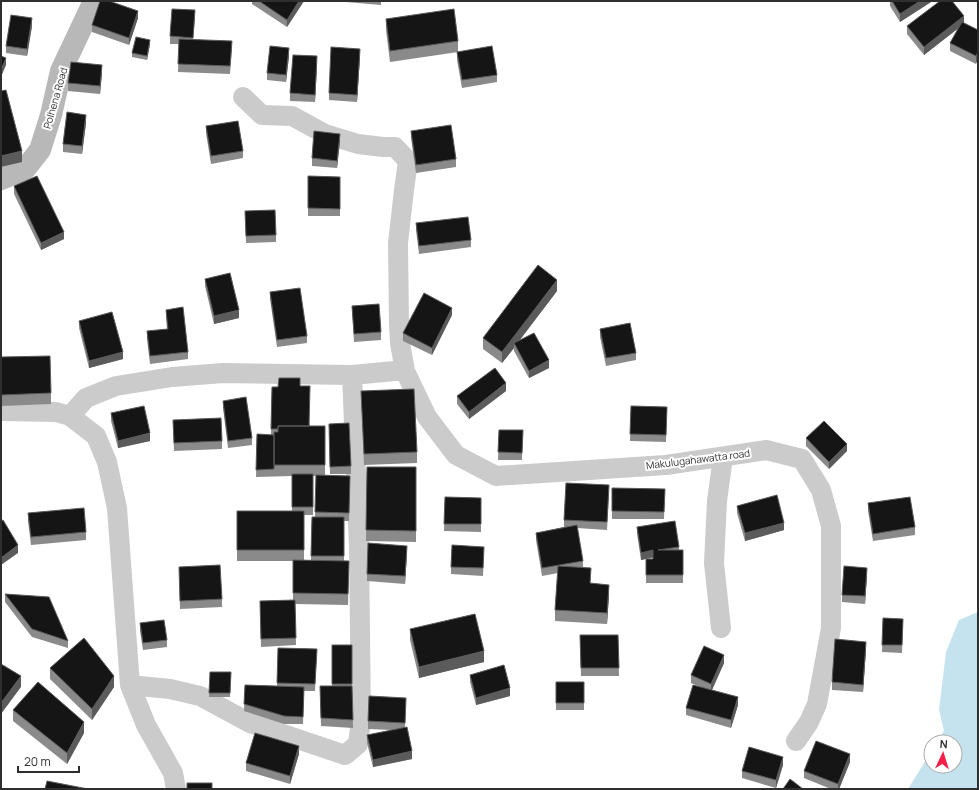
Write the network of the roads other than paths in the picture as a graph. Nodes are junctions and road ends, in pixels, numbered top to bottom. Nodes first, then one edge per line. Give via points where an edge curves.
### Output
1 (94, 1) edge
2 (243, 97) dead end
3 (1, 178) edge
4 (406, 371) junction
5 (352, 375) junction
6 (1, 411) edge
7 (70, 416) junction
8 (723, 457) junction
9 (721, 628) dead end
10 (130, 684) junction
11 (796, 741) dead end
12 (176, 789) edge

1 - 3 street, Polhena Road via 62,71 40,150 25,169
2 - 4 street, Makulugahawatta road via 262,115 292,116 325,134 358,144 395,147 408,161 398,243 400,342
4 - 5 street
4 - 8 street, Makulugahawatta road via 427,417 456,456 496,476 666,465
5 - 7 street via 223,373 172,377 116,386 86,398
5 - 10 street via 359,570 361,720 358,744 345,755 250,722 200,696
6 - 7 street via 56,412
7 - 10 street via 96,436 109,470 117,508
8 - 9 street via 717,501 714,563
8 - 11 street, Makulugahawatta road via 766,450 802,459 821,490 831,526 831,628 817,704
10 - 12 street via 146,725 173,773

